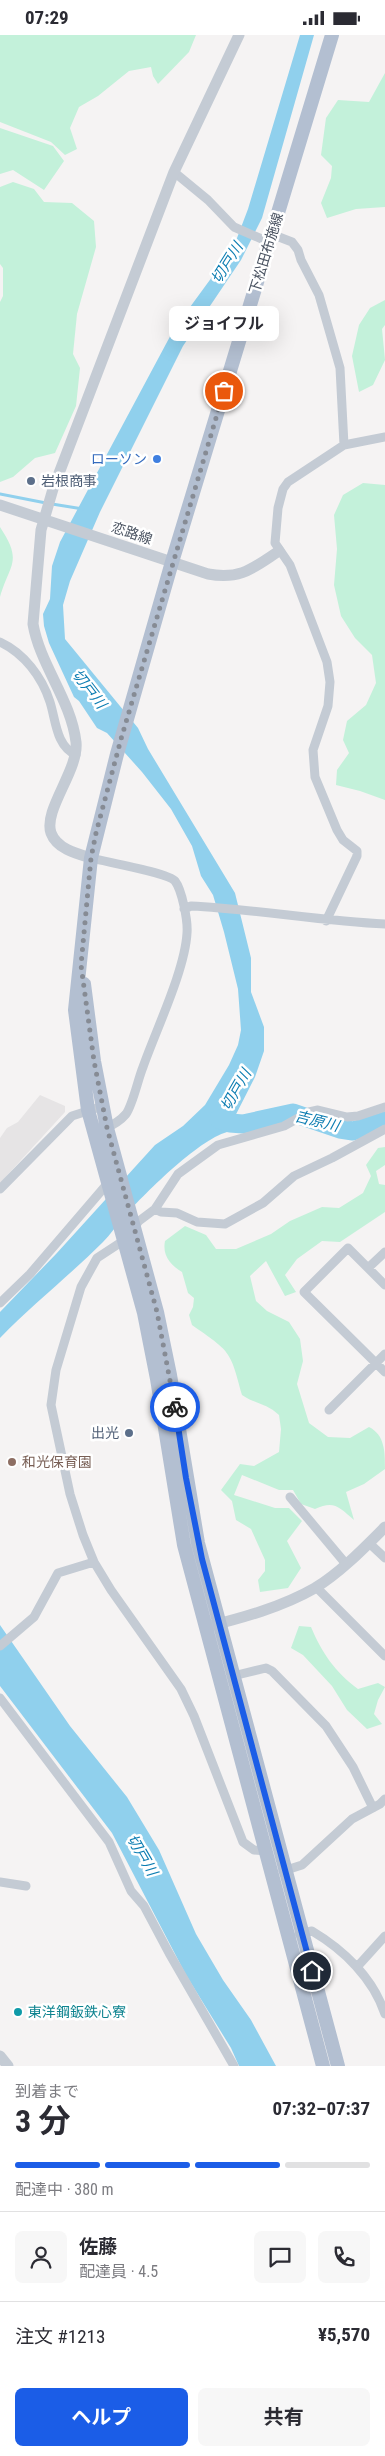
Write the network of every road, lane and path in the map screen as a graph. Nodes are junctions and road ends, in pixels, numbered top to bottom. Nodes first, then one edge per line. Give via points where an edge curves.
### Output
1 (239, 35) edge
2 (332, 35) edge
3 (174, 172) junction
4 (263, 239) junction
5 (385, 437) edge
6 (344, 445) junction
7 (0, 505) edge
8 (43, 520) junction
9 (279, 551) junction
10 (172, 562) junction
11 (0, 641) edge
12 (76, 755) junction
13 (91, 858) junction
14 (184, 909) junction
15 (326, 921) junction
16 (385, 924) edge
17 (81, 965) junction
18 (103, 1106) junction
19 (385, 1107) edge
20 (88, 1110) junction
21 (385, 1129) edge
22 (101, 1130) junction
23 (112, 1183) junction
24 (0, 1189) edge
25 (155, 1209) junction
26 (127, 1231) junction
27 (385, 1252) edge
28 (368, 1268) junction
29 (385, 1285) edge
30 (0, 1303) edge
31 (385, 1354) edge
32 (376, 1363) junction
33 (385, 1372) edge
34 (329, 1410) dead end
35 (290, 1497) dead end
36 (385, 1527) edge
37 (369, 1543) junction
38 (385, 1559) edge
39 (94, 1563) junction
40 (346, 1564) junction
41 (316, 1587) junction
42 (212, 1626) junction
43 (0, 1646) edge
44 (383, 1650) edge
45 (233, 1676) junction
46 (0, 1698) edge
47 (4, 1712) edge
48 (381, 1805) edge
49 (267, 1851) junction
50 (278, 1872) junction
51 (0, 1882) edge
52 (26, 1885) dead end
53 (296, 1934) junction
54 (385, 1936) edge
55 (357, 1967) junction
56 (385, 2014) edge
57 (234, 2066) edge
58 (323, 2066) edge
59 (338, 2066) edge

1 - 3 street
2 - 4 main road, 下松田布施線
3 - 4 street via 234,227
3 - 8 street via 76,423
4 - 6 street via 279,237 292,242 319,295 340,368
4 - 10 main road, 下松田布施線
5 - 6 street
6 - 9 street via 298,474 283,489 274,535
7 - 8 street, 恋路線
8 - 10 street, 恋路線
8 - 12 street via 33,624 42,655 66,707 76,741
9 - 10 street, 恋路線 via 246,573 227,577
9 - 15 street via 290,565 328,663 328,706 314,750 315,777 337,830 343,840 357,851
10 - 13 main road, 下松田布施線
11 - 12 street via 20,653 33,670 50,701 64,746
12 - 13 street via 54,810 51,833 72,853
13 - 14 street via 173,879
13 - 17 main road, 下松田布施線
14 - 15 street via 191,906 244,909
14 - 22 street via 185,949 126,1113
15 - 16 street
17 - 18 main road, 下松田布施線
17 - 20 main road, 下松田布施線 via 75,1010
18 - 20 street
18 - 22 main road, 下松田布施線
19 - 25 street via 347,1117 318,1110 309,1112 296,1120 218,1145 178,1174
20 - 22 main road, 下松田布施線
20 - 24 street via 72,1115 61,1124
21 - 25 street via 294,1176 263,1203 225,1224 197,1222 177,1213
22 - 23 main road, 下松田布施線
23 - 26 main road, 下松田布施線
23 - 30 street
25 - 26 street
26 - 39 street via 97,1259 80,1287 56,1370 51,1405 70,1494
26 - 42 main road, 下松田布施線 via 158,1379 184,1545
27 - 28 street
28 - 29 street
28 - 32 street via 348,1248 304,1291
31 - 32 street
32 - 33 street
32 - 34 street
35 - 40 street
36 - 37 street
37 - 38 street
37 - 40 street
39 - 43 street via 58,1573 34,1617
39 - 49 street via 181,1689 243,1842 254,1850
40 - 41 street
41 - 42 street via 276,1605
41 - 44 street
42 - 45 main road, 下松田布施線
42 - 49 main road, 下松田布施線
45 - 48 street via 266,1668 272,1671 326,1726
45 - 50 main road, 下松田布施線
46 - 47 street
47 - 57 street via 109,1842 131,1891 144,1906
48 - 50 street via 352,1819 302,1865
49 - 50 main road, 下松田布施線
50 - 53 main road, 下松田布施線
51 - 52 street
53 - 55 street via 312,1931
53 - 58 main road, 下松田布施線
53 - 59 main road, 下松田布施線
54 - 55 street
55 - 56 street via 374,1988

